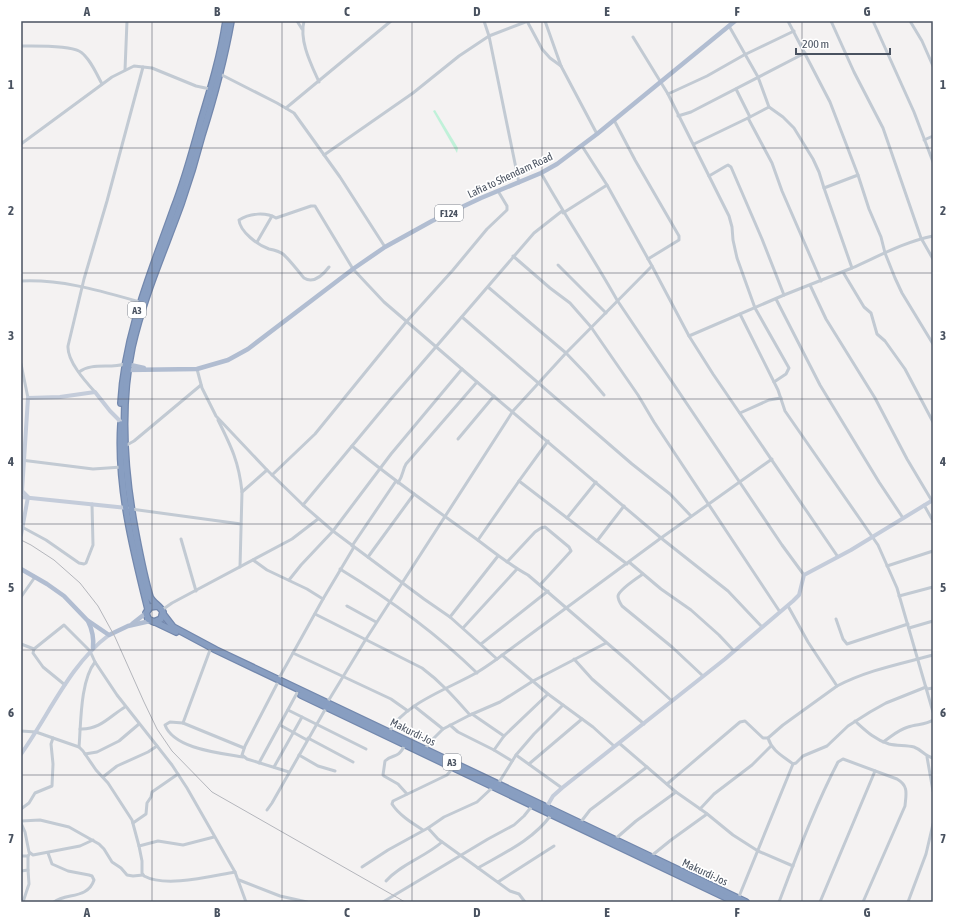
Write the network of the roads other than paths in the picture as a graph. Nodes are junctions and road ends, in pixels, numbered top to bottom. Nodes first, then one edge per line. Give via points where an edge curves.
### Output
1 (127, 21) edge
2 (226, 21) edge
3 (231, 21) edge
4 (297, 21) edge
5 (304, 21) edge
6 (390, 21) edge
7 (484, 21) edge
8 (528, 21) edge
9 (545, 21) edge
10 (734, 21) edge
11 (788, 21) edge
12 (831, 21) edge
13 (873, 21) edge
14 (910, 21) edge
15 (729, 26) junction
16 (302, 29) junction
17 (794, 32) junction
18 (489, 36) junction
19 (633, 37) dead end
20 (21, 46) edge
21 (805, 53) junction
22 (744, 54) junction
23 (561, 66) junction
24 (933, 66) edge
25 (143, 67) junction
26 (125, 70) junction
27 (217, 73) junction
28 (758, 77) junction
29 (319, 82) junction
30 (660, 82) junction
31 (102, 84) junction
32 (210, 89) junction
33 (736, 89) junction
34 (668, 94) junction
35 (769, 107) junction
36 (286, 108) junction
37 (678, 116) junction
38 (749, 118) junction
39 (614, 120) junction
40 (597, 134) junction
41 (933, 136) edge
42 (924, 140) junction
43 (21, 144) edge
44 (694, 144) junction
45 (582, 146) junction
46 (324, 156) junction
47 (933, 162) edge
48 (541, 173) junction
49 (858, 175) junction
50 (708, 176) junction
51 (519, 183) junction
52 (607, 185) junction
53 (824, 188) junction
54 (498, 191) junction
55 (563, 212) junction
56 (272, 216) junction
57 (933, 236) edge
58 (921, 238) junction
59 (257, 242) junction
60 (385, 247) junction
61 (885, 253) junction
62 (513, 256) junction
63 (648, 259) junction
64 (933, 259) edge
65 (558, 265) dead end
66 (652, 266) junction
67 (329, 267) dead end
68 (852, 268) junction
69 (353, 269) junction
70 (843, 272) junction
71 (21, 280) edge
72 (821, 281) junction
73 (810, 285) junction
74 (82, 286) junction
75 (488, 287) junction
76 (784, 295) junction
77 (776, 299) junction
78 (617, 300) junction
79 (140, 302) junction
80 (755, 308) junction
81 (606, 312) junction
82 (740, 314) junction
83 (462, 317) junction
84 (407, 322) junction
85 (591, 327) junction
86 (689, 336) junction
87 (933, 344) edge
88 (436, 347) junction
89 (566, 353) junction
90 (21, 364) edge
91 (125, 367) junction
92 (197, 369) junction
93 (462, 369) junction
94 (79, 372) junction
95 (477, 382) junction
96 (538, 382) junction
97 (774, 382) junction
98 (201, 385) junction
99 (778, 390) junction
100 (95, 392) junction
101 (604, 395) dead end
102 (494, 396) junction
103 (28, 398) junction
104 (781, 398) junction
105 (774, 399) junction
106 (513, 412) junction
107 (740, 413) junction
108 (216, 416) junction
109 (121, 422) junction
110 (933, 422) edge
111 (21, 434) edge
112 (26, 435) junction
113 (458, 439) dead end
114 (548, 441) junction
115 (125, 446) junction
116 (352, 446) junction
117 (772, 459) junction
118 (23, 460) edge
119 (122, 467) junction
120 (379, 469) junction
121 (267, 470) junction
122 (272, 475) junction
123 (519, 481) junction
124 (739, 481) junction
125 (397, 482) junction
126 (596, 482) junction
127 (242, 492) junction
128 (414, 494) junction
129 (21, 497) edge
130 (28, 497) junction
131 (932, 500) edge
132 (92, 504) junction
133 (708, 504) junction
134 (303, 505) junction
135 (924, 505) junction
136 (624, 506) junction
137 (129, 509) junction
138 (444, 516) junction
139 (691, 516) junction
140 (567, 518) junction
141 (903, 518) junction
142 (318, 519) junction
143 (933, 521) edge
144 (242, 524) junction
145 (22, 527) junction
146 (333, 531) junction
147 (21, 535) edge
148 (873, 536) junction
149 (661, 538) junction
150 (181, 539) dead end
151 (478, 540) junction
152 (597, 541) junction
153 (353, 547) junction
154 (933, 551) edge
155 (498, 556) junction
156 (838, 556) junction
157 (368, 557) junction
158 (254, 560) junction
159 (507, 562) junction
160 (628, 563) junction
161 (888, 566) junction
162 (240, 567) junction
163 (21, 569) edge
164 (340, 569) junction
165 (517, 569) junction
166 (643, 574) junction
167 (804, 575) junction
168 (35, 577) junction
169 (290, 580) junction
170 (402, 582) junction
171 (540, 585) junction
172 (933, 587) edge
173 (196, 591) junction
174 (548, 592) junction
175 (899, 596) junction
176 (21, 597) edge
177 (323, 599) junction
178 (390, 601) junction
179 (157, 606) junction
180 (347, 606) dead end
181 (788, 606) junction
182 (566, 608) junction
183 (147, 611) junction
184 (163, 612) junction
185 (780, 612) junction
186 (315, 614) junction
187 (450, 617) junction
188 (836, 619) dead end
189 (87, 620) junction
190 (152, 621) junction
191 (933, 621) edge
192 (376, 622) junction
193 (128, 626) junction
194 (908, 626) junction
195 (762, 627) junction
196 (463, 628) junction
197 (109, 635) junction
198 (366, 639) junction
199 (606, 643) junction
200 (21, 644) edge
201 (481, 644) junction
202 (34, 648) junction
203 (91, 650) junction
204 (210, 650) junction
205 (734, 651) junction
206 (293, 653) junction
207 (502, 655) junction
208 (933, 655) edge
209 (497, 659) junction
210 (574, 659) junction
211 (918, 659) junction
212 (95, 662) junction
213 (477, 673) junction
214 (703, 676) junction
215 (343, 677) junction
216 (533, 681) junction
217 (278, 682) junction
218 (65, 685) junction
219 (837, 686) junction
220 (447, 688) junction
221 (927, 688) junction
222 (933, 688) edge
223 (298, 693) junction
224 (548, 694) junction
225 (672, 701) junction
226 (563, 705) junction
227 (125, 706) junction
228 (327, 706) junction
229 (414, 706) junction
230 (288, 710) junction
231 (408, 710) junction
232 (933, 710) edge
233 (471, 715) junction
234 (302, 717) junction
235 (582, 719) junction
236 (933, 720) edge
237 (855, 721) junction
238 (183, 723) junction
239 (139, 724) junction
240 (316, 724) junction
241 (644, 724) junction
242 (280, 725) junction
243 (450, 725) junction
244 (80, 729) junction
245 (444, 729) junction
246 (21, 731) edge
247 (36, 732) junction
248 (293, 732) junction
249 (388, 734) junction
250 (504, 736) junction
251 (890, 737) junction
252 (53, 738) junction
253 (768, 738) junction
254 (308, 739) junction
255 (884, 742) junction
256 (618, 743) junction
257 (890, 744) junction
258 (405, 745) junction
259 (157, 746) junction
260 (614, 746) junction
261 (771, 746) junction
262 (79, 747) junction
263 (244, 748) junction
264 (366, 749) dead end
265 (425, 749) junction
266 (494, 750) junction
267 (21, 754) edge
268 (85, 754) junction
269 (299, 755) junction
270 (516, 755) junction
271 (927, 756) junction
272 (243, 757) junction
273 (933, 758) edge
274 (512, 761) junction
275 (353, 762) dead end
276 (259, 763) junction
277 (528, 764) junction
278 (793, 764) junction
279 (274, 767) junction
280 (647, 767) junction
281 (453, 768) junction
282 (289, 772) junction
283 (335, 772) dead end
284 (875, 772) junction
285 (178, 774) junction
286 (103, 777) junction
287 (667, 784) junction
288 (496, 786) junction
289 (562, 788) junction
290 (933, 791) edge
291 (676, 792) junction
292 (407, 794) junction
293 (532, 806) junction
294 (21, 809) edge
295 (545, 809) junction
296 (700, 809) junction
297 (267, 810) dead end
298 (707, 814) junction
299 (551, 815) junction
300 (21, 822) edge
301 (133, 823) junction
302 (580, 823) junction
303 (933, 824) edge
304 (428, 828) junction
305 (423, 830) junction
306 (214, 837) junction
307 (93, 840) junction
308 (614, 840) junction
309 (442, 842) junction
310 (140, 846) junction
311 (554, 846) dead end
312 (758, 850) junction
313 (48, 853) junction
314 (29, 855) junction
315 (461, 855) junction
316 (21, 856) edge
317 (650, 857) junction
318 (793, 866) junction
319 (362, 867) dead end
320 (478, 868) junction
321 (28, 870) junction
322 (21, 871) edge
323 (235, 872) junction
324 (143, 875) junction
325 (239, 880) junction
326 (386, 881) dead end
327 (498, 882) junction
328 (737, 900) edge
329 (23, 902) edge
330 (54, 902) edge
331 (246, 902) edge
332 (307, 902) edge
333 (383, 902) edge
334 (525, 902) edge
335 (746, 902) edge
336 (779, 902) edge
337 (820, 902) edge
338 (863, 902) edge
339 (908, 902) edge

1 - 26 street
2 - 27 highway, A3
3 - 27 highway, A3
4 - 16 street
5 - 16 street
6 - 29 street
7 - 18 street
8 - 18 street
8 - 23 street via 542,49
9 - 23 street
10 - 15 main road, Lafia to Shendam Road / F124
11 - 17 street
12 - 58 street via 883,128
13 - 42 street
14 - 24 street
15 - 22 street
15 - 30 main road, Lafia to Shendam Road / F124
16 - 29 street via 306,50
17 - 21 street
17 - 22 street
18 - 46 street
18 - 51 street
19 - 30 street
20 - 31 street via 69,48 80,51
21 - 28 street
21 - 49 street via 830,102
22 - 28 street
22 - 34 street via 707,76
23 - 40 street
25 - 26 street via 134,66
25 - 32 street
25 - 74 street
26 - 31 street
27 - 32 highway, A3
27 - 36 street
27 - 91 highway, A3 via 182,202 146,300
28 - 33 street
28 - 35 street
29 - 36 street
30 - 34 street
30 - 39 main road, Lafia to Shendam Road / F124
31 - 43 street
32 - 79 highway, A3 via 175,206
33 - 37 street
33 - 38 street
34 - 37 street
35 - 38 street
35 - 53 street via 794,128 814,159
36 - 46 street via 297,117
37 - 44 street
38 - 44 street
38 - 72 street via 772,162
39 - 40 main road, Lafia to Shendam Road / F124
39 - 63 street via 679,236 679,240
40 - 45 main road, Lafia to Shendam Road / F124
41 - 42 street
42 - 47 street
44 - 50 street
45 - 48 main road, Lafia to Shendam Road / F124
45 - 52 street
46 - 60 street
48 - 51 main road, Lafia to Shendam Road / F124
48 - 55 street
49 - 53 street
49 - 61 street
50 - 76 street via 728,165 731,167
50 - 80 street via 730,216 737,258
51 - 54 main road, Lafia to Shendam Road / F124
52 - 55 street
52 - 63 street
53 - 68 street
54 - 60 main road, Lafia to Shendam Road / F124 via 432,221
54 - 84 street via 507,210 487,229
55 - 62 street via 534,233
55 - 78 street
56 - 59 street
56 - 59 street via 264,214 239,220 243,230
56 - 69 street via 276,218 315,206
57 - 58 street
58 - 61 street
58 - 64 street
59 - 67 street via 282,253 308,280 318,278
60 - 69 main road, Lafia to Shendam Road / F124
61 - 68 street
61 - 87 street via 902,293
62 - 75 street
62 - 85 street via 570,303
63 - 66 street
65 - 81 street
66 - 78 street
66 - 86 street
68 - 70 street
69 - 84 street
69 - 92 main road, Lafia to Shendam Road / F124 via 248,349 228,360
70 - 72 street
70 - 110 street via 864,307 871,313 877,334 905,369
71 - 74 street
72 - 73 street
73 - 76 street
73 - 131 street via 826,319 875,398 903,453
74 - 79 street
74 - 94 street via 68,349 68,355
75 - 83 street
75 - 89 street
76 - 77 street
77 - 80 street
77 - 141 street via 820,384 878,482
78 - 81 street
78 - 124 street
79 - 91 highway, A3
80 - 82 street
80 - 97 street via 789,368 786,374
81 - 85 street
82 - 86 street
82 - 97 street
83 - 88 street
83 - 96 street
84 - 88 street
84 - 122 street via 315,434
85 - 89 street
85 - 133 street
86 - 107 street
88 - 93 street
88 - 116 street
89 - 96 street
89 - 101 street
90 - 103 street
91 - 92 main road, Lafia to Shendam Road / F124
91 - 94 street via 95,366
91 - 109 highway, A3
91 - 115 highway, A3
92 - 98 street
93 - 95 street
93 - 120 street
94 - 100 street
95 - 102 street
95 - 125 street via 406,464 403,476
96 - 106 street
96 - 139 street via 670,494
97 - 99 street
98 - 108 street
98 - 115 street
99 - 104 street
99 - 105 street
100 - 103 street
100 - 109 street
102 - 106 street
102 - 113 street
103 - 112 street
104 - 105 street
104 - 148 street via 785,411
105 - 107 street
106 - 114 street
106 - 138 street
107 - 117 street
108 - 121 street
108 - 127 street via 236,457
109 - 119 highway, A3
111 - 112 street
112 - 118 street
114 - 123 street
114 - 126 street
115 - 137 highway, A3
116 - 120 street
116 - 134 street
117 - 124 street
117 - 156 street
118 - 119 street via 93,470
118 - 130 street via 22,491
119 - 137 highway, A3
120 - 125 street
120 - 146 street
121 - 122 street
121 - 127 street
122 - 134 street
123 - 140 street
123 - 151 street
124 - 133 street
124 - 167 street
125 - 128 street
125 - 153 street
126 - 136 street
126 - 140 street
127 - 144 street
128 - 138 street
128 - 157 street
129 - 130 street
130 - 132 street
130 - 145 street
131 - 135 street
132 - 137 street
132 - 145 street via 93,545 84,564
133 - 139 street
133 - 185 street
134 - 142 street
135 - 141 street
135 - 143 street
136 - 149 street
136 - 152 street
137 - 144 street
137 - 179 highway, A3 via 147,589 152,602
137 - 183 highway, A3
138 - 151 street
138 - 170 street
139 - 149 street
140 - 152 street
141 - 148 street
142 - 146 street
142 - 158 street via 292,539
144 - 162 street
145 - 147 street
146 - 153 street
146 - 169 street
148 - 156 street
148 - 161 street
149 - 160 street
149 - 195 street via 728,591
150 - 173 street
151 - 155 street
152 - 160 street
153 - 157 street
153 - 164 street
154 - 161 street
155 - 159 street
155 - 187 street
156 - 167 street
157 - 170 street
158 - 162 street
158 - 169 street via 267,570
159 - 165 street
159 - 171 street via 536,530 545,527 569,547 571,552
160 - 166 street
160 - 182 street
161 - 175 street
162 - 173 street
163 - 168 main road
164 - 177 street
164 - 178 street
165 - 171 street
165 - 196 street
166 - 205 street via 691,610
166 - 214 street via 620,591 619,601
167 - 181 street via 799,596
168 - 176 street
168 - 189 main road via 64,596
169 - 177 street
170 - 178 street
170 - 187 street
171 - 174 street
172 - 175 street
173 - 184 street via 172,603
174 - 182 street
174 - 201 street
175 - 194 street
177 - 186 street
178 - 192 street
178 - 213 street via 459,655
179 - 183 highway via 152,606
179 - 184 highway, A3
180 - 192 street
181 - 185 street
181 - 219 street
182 - 199 street
182 - 207 street
183 - 190 highway, A3 via 147,617
183 - 193 main road
184 - 190 highway via 161,619
184 - 217 highway, Makurdi-Jos / A3 via 173,627 181,632
185 - 195 street
186 - 198 street
186 - 206 street
187 - 196 street
188 - 194 street via 847,644
189 - 197 main road
189 - 203 main road via 94,639
190 - 193 main road
190 - 204 highway, Makurdi-Jos / A3
191 - 194 street
192 - 198 street
193 - 197 main road
194 - 211 street
195 - 205 street
196 - 201 street
197 - 203 street
198 - 215 street
198 - 220 street via 415,664
199 - 210 street
199 - 225 street
200 - 202 street
201 - 209 street
202 - 203 street via 64,625
202 - 218 street via 33,652 44,667
203 - 212 street
203 - 218 street
204 - 217 highway, Makurdi-Jos / A3
204 - 238 street
205 - 214 street
206 - 215 street
206 - 217 street
207 - 209 street
207 - 216 street
208 - 211 street
209 - 213 street
210 - 216 street
210 - 241 street via 592,679
211 - 219 street via 871,671
211 - 221 street
212 - 227 street
212 - 244 street via 85,686
213 - 220 street
214 - 225 street
215 - 228 street
215 - 231 street via 392,699
216 - 224 street
216 - 233 street via 500,702
217 - 223 highway, Makurdi-Jos / A3
217 - 228 highway, Makurdi-Jos / A3
217 - 263 street
218 - 247 street
219 - 253 street
220 - 229 street
220 - 233 street
221 - 222 street
221 - 232 street
221 - 237 street via 886,703
223 - 228 highway, Makurdi-Jos / A3
223 - 230 street
224 - 226 street
224 - 250 street
225 - 241 street
226 - 235 street
226 - 270 street
227 - 239 street
227 - 244 street via 104,723 93,728
228 - 240 street
228 - 249 highway, Makurdi-Jos / A3
229 - 231 street
229 - 245 street
230 - 234 street
230 - 242 street
231 - 249 street via 397,720
233 - 243 street
233 - 250 street
234 - 240 street
234 - 248 street
235 - 260 street
235 - 277 street
236 - 251 street via 906,728
237 - 255 street
237 - 278 street via 827,746 803,756
238 - 263 street
238 - 272 street via 170,722 165,725 180,742
239 - 259 street
239 - 268 street via 119,741 97,752
240 - 254 street
240 - 264 street
241 - 256 street
242 - 248 street
242 - 276 street
243 - 245 street
243 - 266 street via 458,732
244 - 262 street
245 - 265 street
246 - 247 street
247 - 252 street
247 - 267 street
248 - 254 street
248 - 279 street
249 - 258 highway, Makurdi-Jos / A3
249 - 265 highway, Makurdi-Jos / A3
250 - 266 street
251 - 255 street
251 - 257 street
252 - 262 street
252 - 294 street via 52,786 35,793 29,803
253 - 261 street
253 - 287 street via 763,738 745,721 740,722
254 - 269 street
254 - 275 street
255 - 257 street
256 - 260 street
256 - 280 street
257 - 271 street via 914,747
258 - 281 highway, Makurdi-Jos / A3
258 - 292 street via 397,756 385,761 383,774
259 - 285 street
259 - 286 street via 117,766
260 - 289 street
261 - 278 street
261 - 296 street
262 - 268 street
263 - 272 street
265 - 288 highway, Makurdi-Jos / A3
266 - 274 street
268 - 286 street
269 - 282 street
269 - 283 street
270 - 274 street
270 - 277 street
271 - 273 street
271 - 290 street
272 - 276 street
274 - 288 street
276 - 279 street
277 - 289 street
278 - 312 street
279 - 282 street
280 - 287 street
280 - 302 street via 590,810
281 - 288 highway, Makurdi-Jos / A3
281 - 292 street via 447,776
282 - 297 street
284 - 318 street via 846,759 838,762
284 - 337 street
284 - 338 street via 903,782 906,791 905,806
285 - 301 street via 152,792 146,814
285 - 306 street
286 - 301 street
287 - 291 street
288 - 293 highway, Makurdi-Jos / A3
288 - 295 highway, Makurdi-Jos / A3
288 - 304 street via 477,802 444,817
289 - 295 street
291 - 296 street
291 - 308 street
292 - 305 street via 392,804 410,822
293 - 295 highway, Makurdi-Jos / A3
293 - 315 street via 514,825
295 - 299 highway, Makurdi-Jos / A3
295 - 302 highway, Makurdi-Jos / A3
296 - 298 street
298 - 312 street
298 - 317 street
299 - 320 street via 526,839
299 - 328 highway, Makurdi-Jos / A3
300 - 307 street via 47,821 69,827
300 - 314 street
301 - 310 street
302 - 308 highway, Makurdi-Jos / A3
303 - 339 street via 926,854
304 - 305 street
304 - 309 street
305 - 319 street
306 - 310 street via 183,845 158,841
306 - 323 street
307 - 313 street via 80,846
307 - 324 street via 127,875
308 - 317 highway, Makurdi-Jos / A3
309 - 315 street
309 - 326 street
310 - 324 street
311 - 327 street
312 - 318 street
312 - 328 street
313 - 314 street
313 - 330 street via 52,864 68,871 92,876 94,880 84,892
314 - 316 street
314 - 321 street
315 - 320 street
315 - 333 street
317 - 328 highway, Makurdi-Jos / A3
318 - 336 street
320 - 327 street
321 - 322 street
321 - 329 street via 29,884
323 - 324 street via 173,882 147,878
323 - 325 street
325 - 331 street
325 - 332 street via 280,896
327 - 334 street via 519,894
328 - 335 highway, Makurdi-Jos / A3

